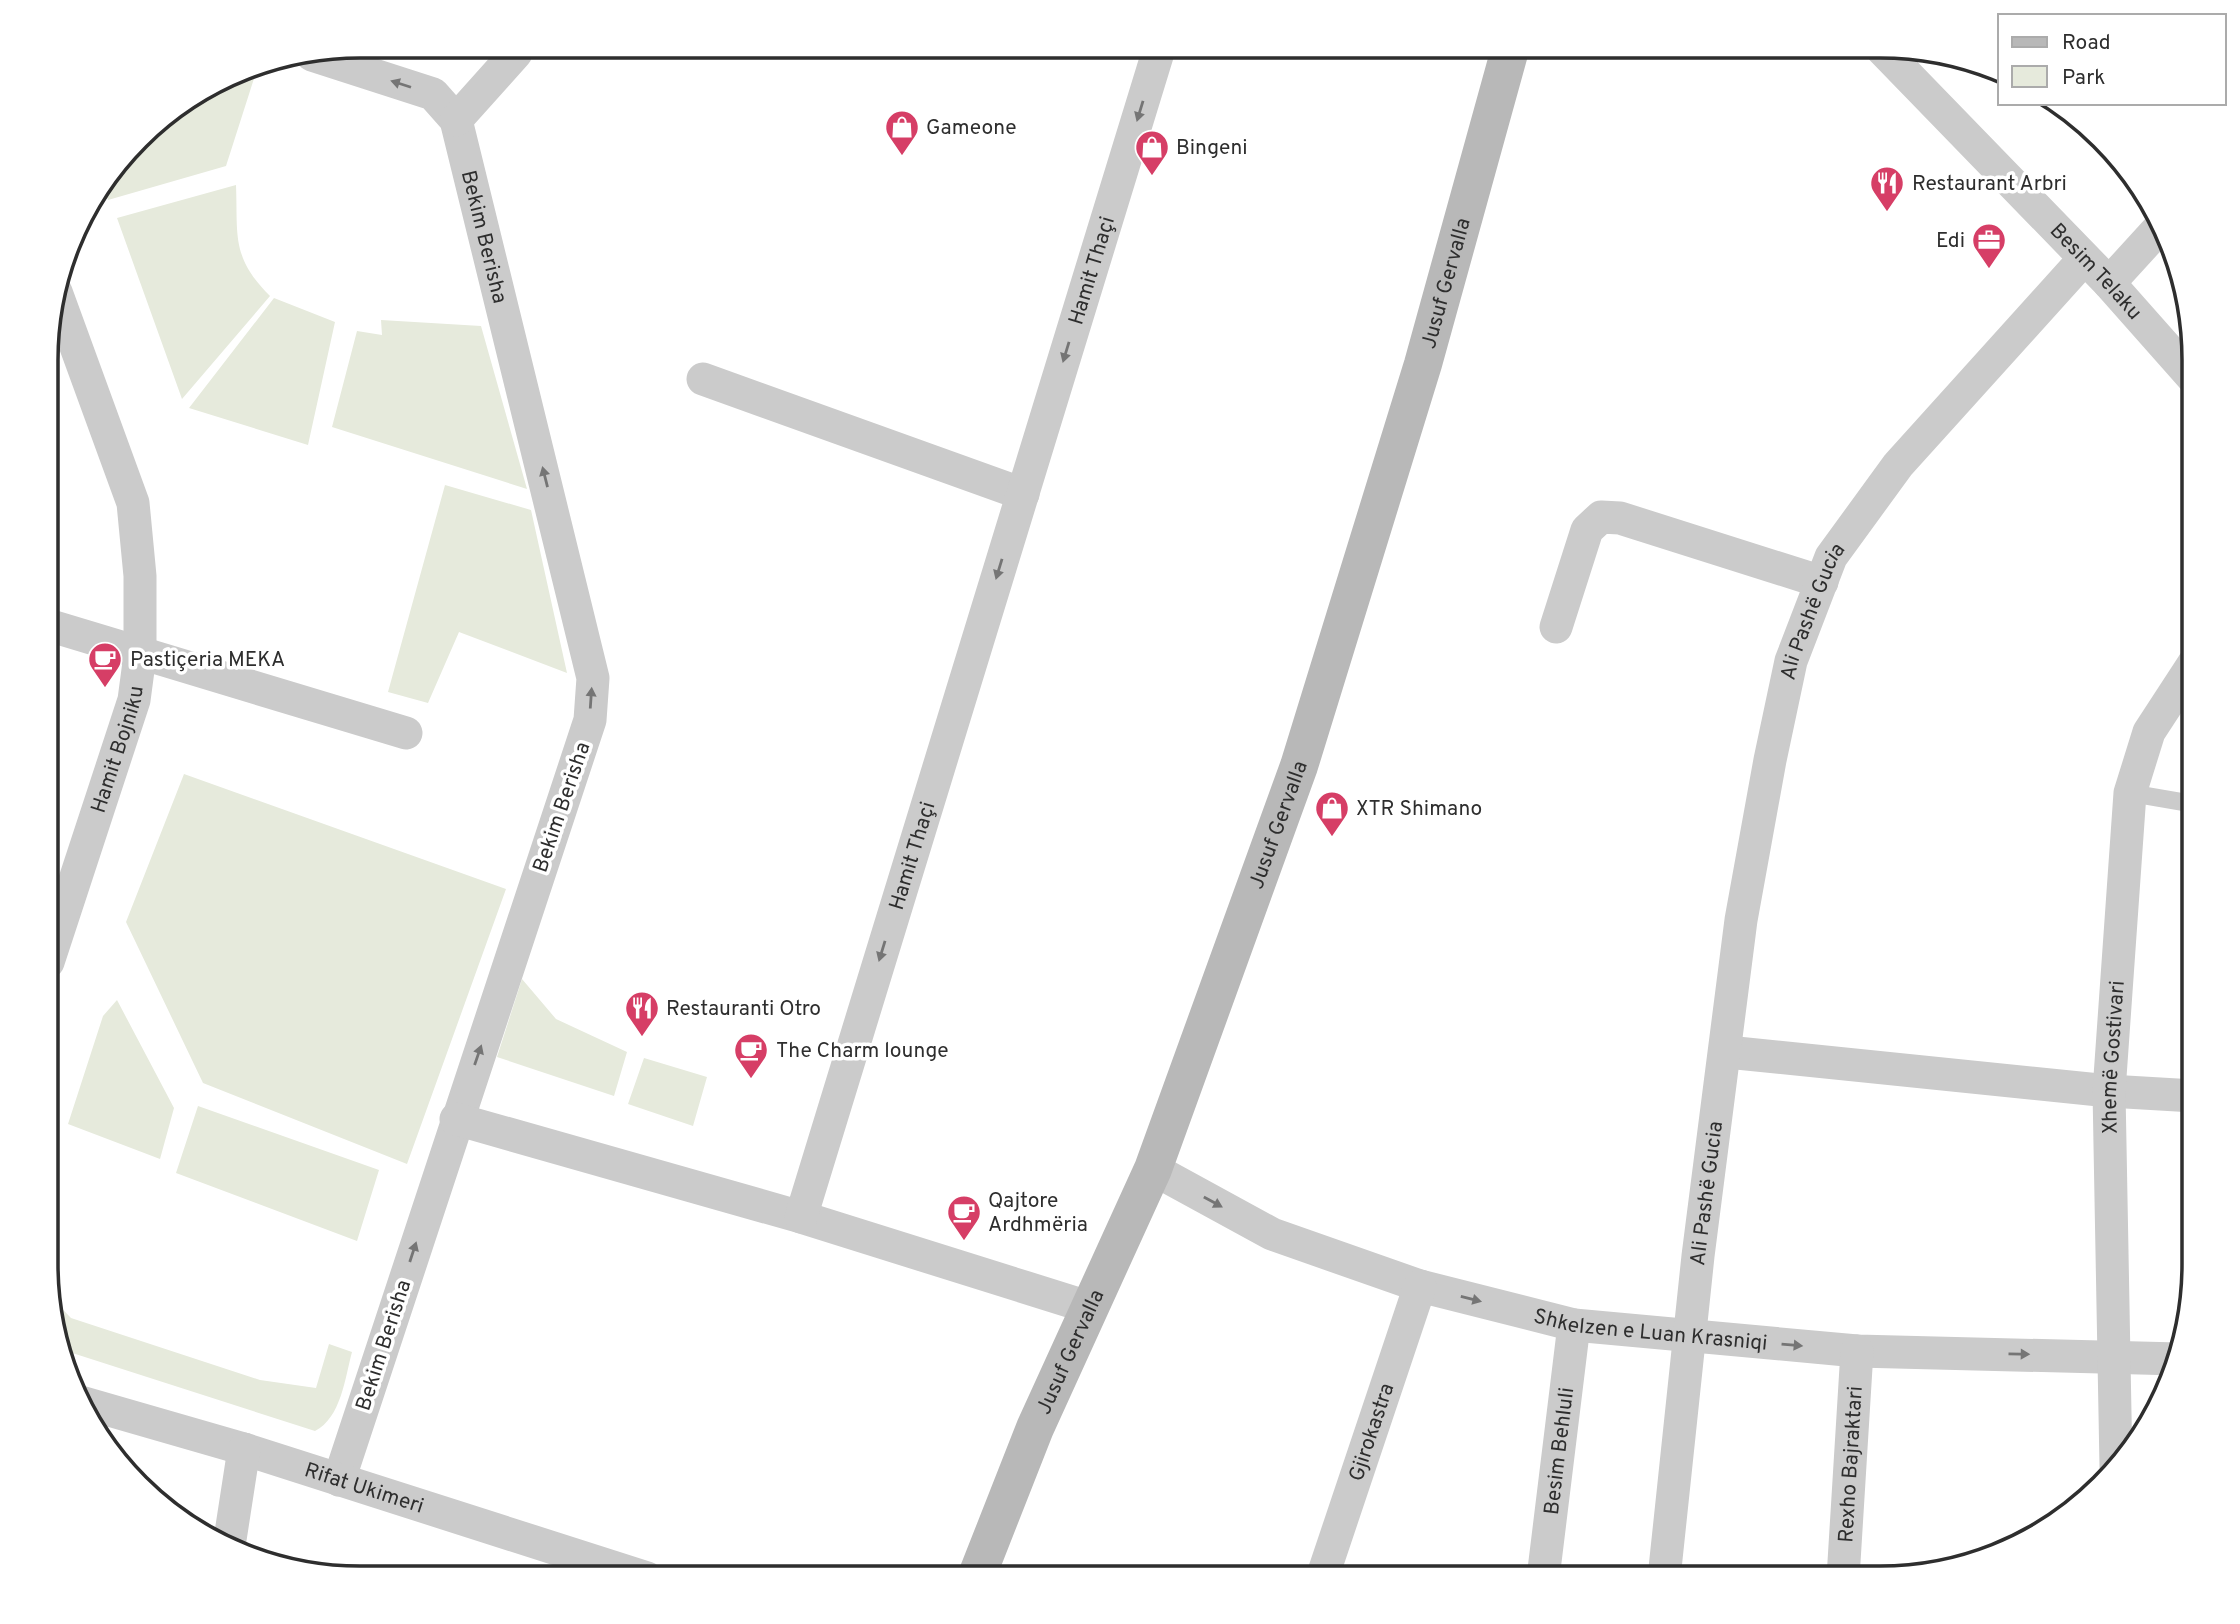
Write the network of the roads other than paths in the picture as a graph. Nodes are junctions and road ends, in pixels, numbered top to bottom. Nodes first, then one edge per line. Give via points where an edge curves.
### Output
1 (512, 58) edge
2 (1156, 58) edge
3 (1508, 58) edge
4 (1891, 58) edge
5 (326, 59) edge
6 (456, 120) junction
7 (2154, 233) edge
8 (2084, 259) junction
9 (2109, 283) junction
10 (62, 309) edge
11 (2182, 365) edge
12 (703, 379) dead end
13 (1023, 494) junction
14 (1822, 582) junction
15 (1556, 626) dead end
16 (58, 628) edge
17 (139, 654) junction
18 (2182, 681) edge
19 (406, 733) dead end
20 (2130, 793) junction
21 (2182, 802) edge
22 (58, 932) edge
23 (1727, 1052) junction
24 (2109, 1091) junction
25 (2182, 1095) edge
26 (456, 1119) junction
27 (1153, 1169) junction
28 (801, 1217) junction
29 (1420, 1286) junction
30 (1088, 1307) junction
31 (1574, 1325) junction
32 (1690, 1335) junction
33 (1857, 1351) junction
34 (2112, 1356) junction
35 (2167, 1358) edge
36 (93, 1405) edge
37 (244, 1449) junction
38 (2116, 1453) edge
39 (339, 1480) junction
40 (230, 1537) edge
41 (609, 1566) edge
42 (981, 1566) edge
43 (1326, 1566) edge
44 (1544, 1566) edge
45 (1665, 1566) edge
46 (1844, 1566) edge

1 - 6 street
2 -> 13 street, Hamit Thaçi
3 - 27 street, Jusuf Gervalla via 1423,364 1299,766
4 - 8 street, Besim Telaku
6 -> 5 street, Bekim Berisha via 433,94
26 -> 6 street, Bekim Berisha via 590,720 593,678
7 - 9 street
8 - 9 street, Besim Telaku
8 - 14 street, Ali Pashë Gucia via 1898,465 1831,557
9 - 11 street, Besim Telaku
10 - 17 street, Hamit Bojniku via 134,503
12 - 13 street
13 -> 28 street, Hamit Thaçi
14 - 15 street via 1620,517 1601,517 1587,530
14 - 23 street, Ali Pashë Gucia via 1791,661 1770,760 1741,920
16 - 17 street
17 - 19 street
17 - 22 street, Hamit Bojniku via 134,700
18 - 20 street, Xhemë Gostivari via 2149,732
20 - 21 lane
20 - 24 street, Xhemë Gostivari
23 - 24 street
23 - 32 street, Ali Pashë Gucia
24 - 25 street
24 - 34 street, Xhemë Gostivari
26 - 28 street
39 -> 26 street, Bekim Berisha
27 -> 29 street, Shkelzen e Luan Krasniqi via 1272,1234
27 - 30 street, Jusuf Gervalla
28 - 30 street
29 -> 31 street, Shkelzen e Luan Krasniqi
29 - 43 street, Gjirokastra
30 - 42 street, Jusuf Gervalla
31 - 32 street, Shkelzen e Luan Krasniqi
31 - 44 street, Besim Behluli
32 -> 33 street, Shkelzen e Luan Krasniqi
32 - 45 street
33 -> 34 street, Shkelzen e Luan Krasniqi
33 - 46 street, Rexho Bajraktari
34 - 35 street, Shkelzen e Luan Krasniqi
34 - 38 street, Xhemë Gostivari
36 - 37 street, Rifat Ukimeri
37 - 39 street, Rifat Ukimeri
37 - 40 street
39 - 41 street, Rifat Ukimeri

